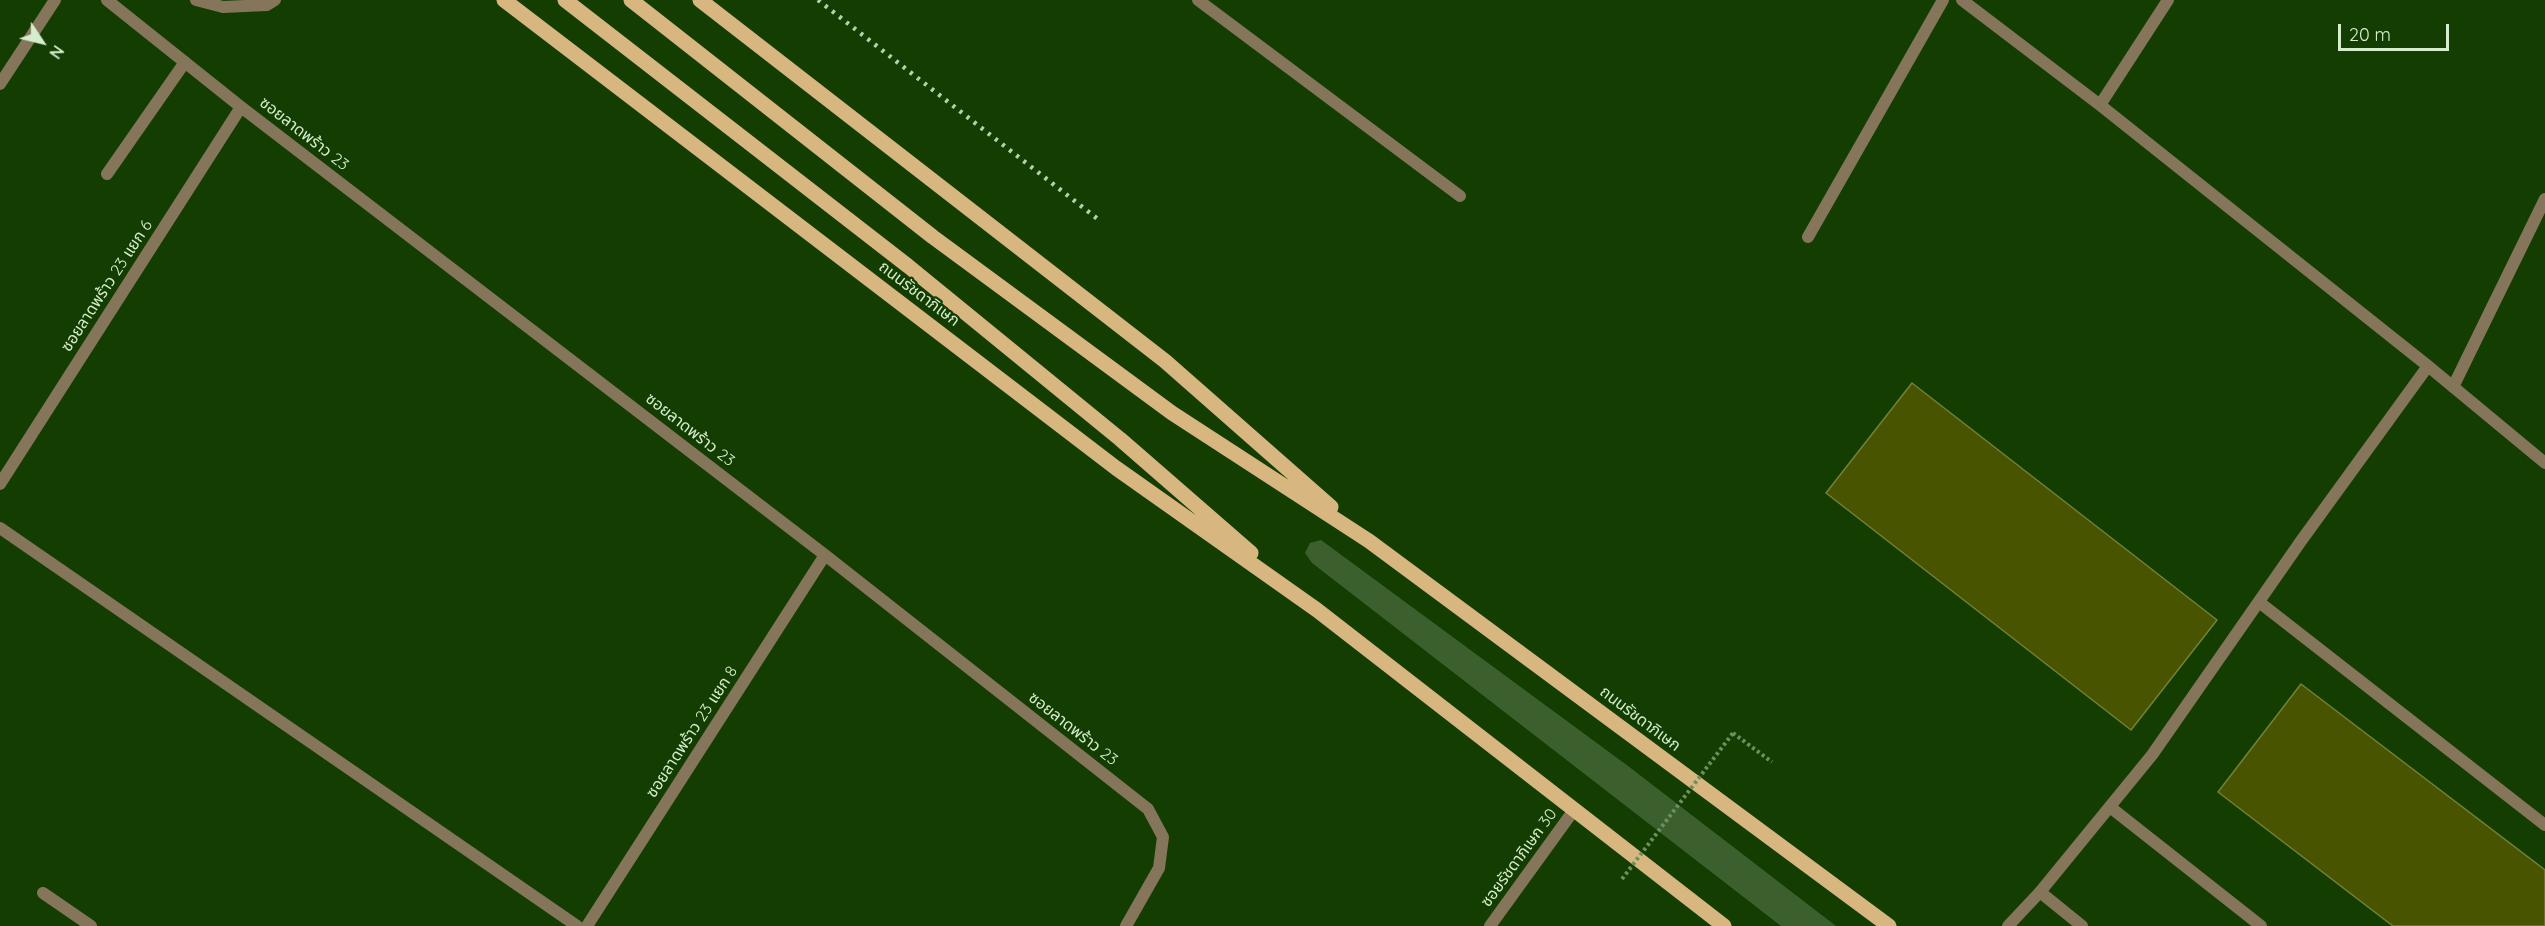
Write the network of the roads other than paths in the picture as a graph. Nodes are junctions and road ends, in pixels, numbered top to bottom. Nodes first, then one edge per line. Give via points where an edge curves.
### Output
1 (55, 0) edge
2 (107, 0) edge
3 (196, 0) edge
4 (275, 0) edge
5 (504, 0) edge
6 (565, 0) edge
7 (631, 0) edge
8 (700, 0) edge
9 (1198, 0) edge
10 (1943, 0) edge
11 (1962, 0) edge
12 (2168, 0) edge
13 (186, 62) junction
14 (0, 84) edge
15 (2100, 105) junction
16 (241, 107) junction
17 (107, 174) dead end
18 (1460, 196) dead end
19 (2545, 199) edge
20 (1808, 237) dead end
21 (2428, 366) junction
22 (2453, 387) junction
23 (2545, 463) edge
24 (0, 484) edge
25 (0, 528) edge
26 (1369, 540) junction
27 (825, 555) junction
28 (2259, 602) junction
29 (1317, 610) junction
30 (2110, 807) junction
31 (1574, 810) junction
32 (2545, 825) edge
33 (2040, 892) junction
34 (43, 893) dead end
35 (91, 926) edge
36 (577, 926) edge
37 (587, 926) edge
38 (1126, 926) edge
39 (1490, 926) edge
40 (1724, 926) edge
41 (1889, 926) edge
42 (2008, 926) edge
43 (2082, 926) edge
44 (2261, 926) edge

1 - 14 street
2 - 13 street, ซอยลาดพร้าว 23
3 - 4 street via 223,7 267,5
5 - 29 main road, ถนนรัชดาภิเษก via 1116,468
6 - 29 main road, ถนนรัชดาภิเษก via 908,266 1120,439
7 - 26 main road, ถนนรัชดาภิเษก via 933,237 1172,413
8 - 26 main road, ถนนรัชดาภิเษก via 1166,360
9 - 18 street
10 - 20 street
11 - 15 street
12 - 15 street
13 - 16 street, ซอยลาดพร้าว 23
13 - 17 street
15 - 21 street
16 - 24 street, ซอยลาดพร้าว 23 แยก 6
16 - 27 street, ซอยลาดพร้าว 23
19 - 22 street
21 - 22 street
21 - 28 street
22 - 23 street
25 - 36 street
26 - 41 main road, ถนนรัชดาภิเษก
27 - 37 street, ซอยลาดพร้าว 23 แยก 8
27 - 38 street, ซอยลาดพร้าว 23 via 1148,809 1163,837 1159,868
28 - 30 street via 2152,755
28 - 32 street
29 - 31 main road, ถนนรัชดาภิเษก
30 - 33 street
30 - 44 street
31 - 39 street, ซอยรัชดาภิเษก 30
31 - 40 main road, ถนนรัชดาภิเษก
33 - 42 street
33 - 43 street
34 - 35 street

